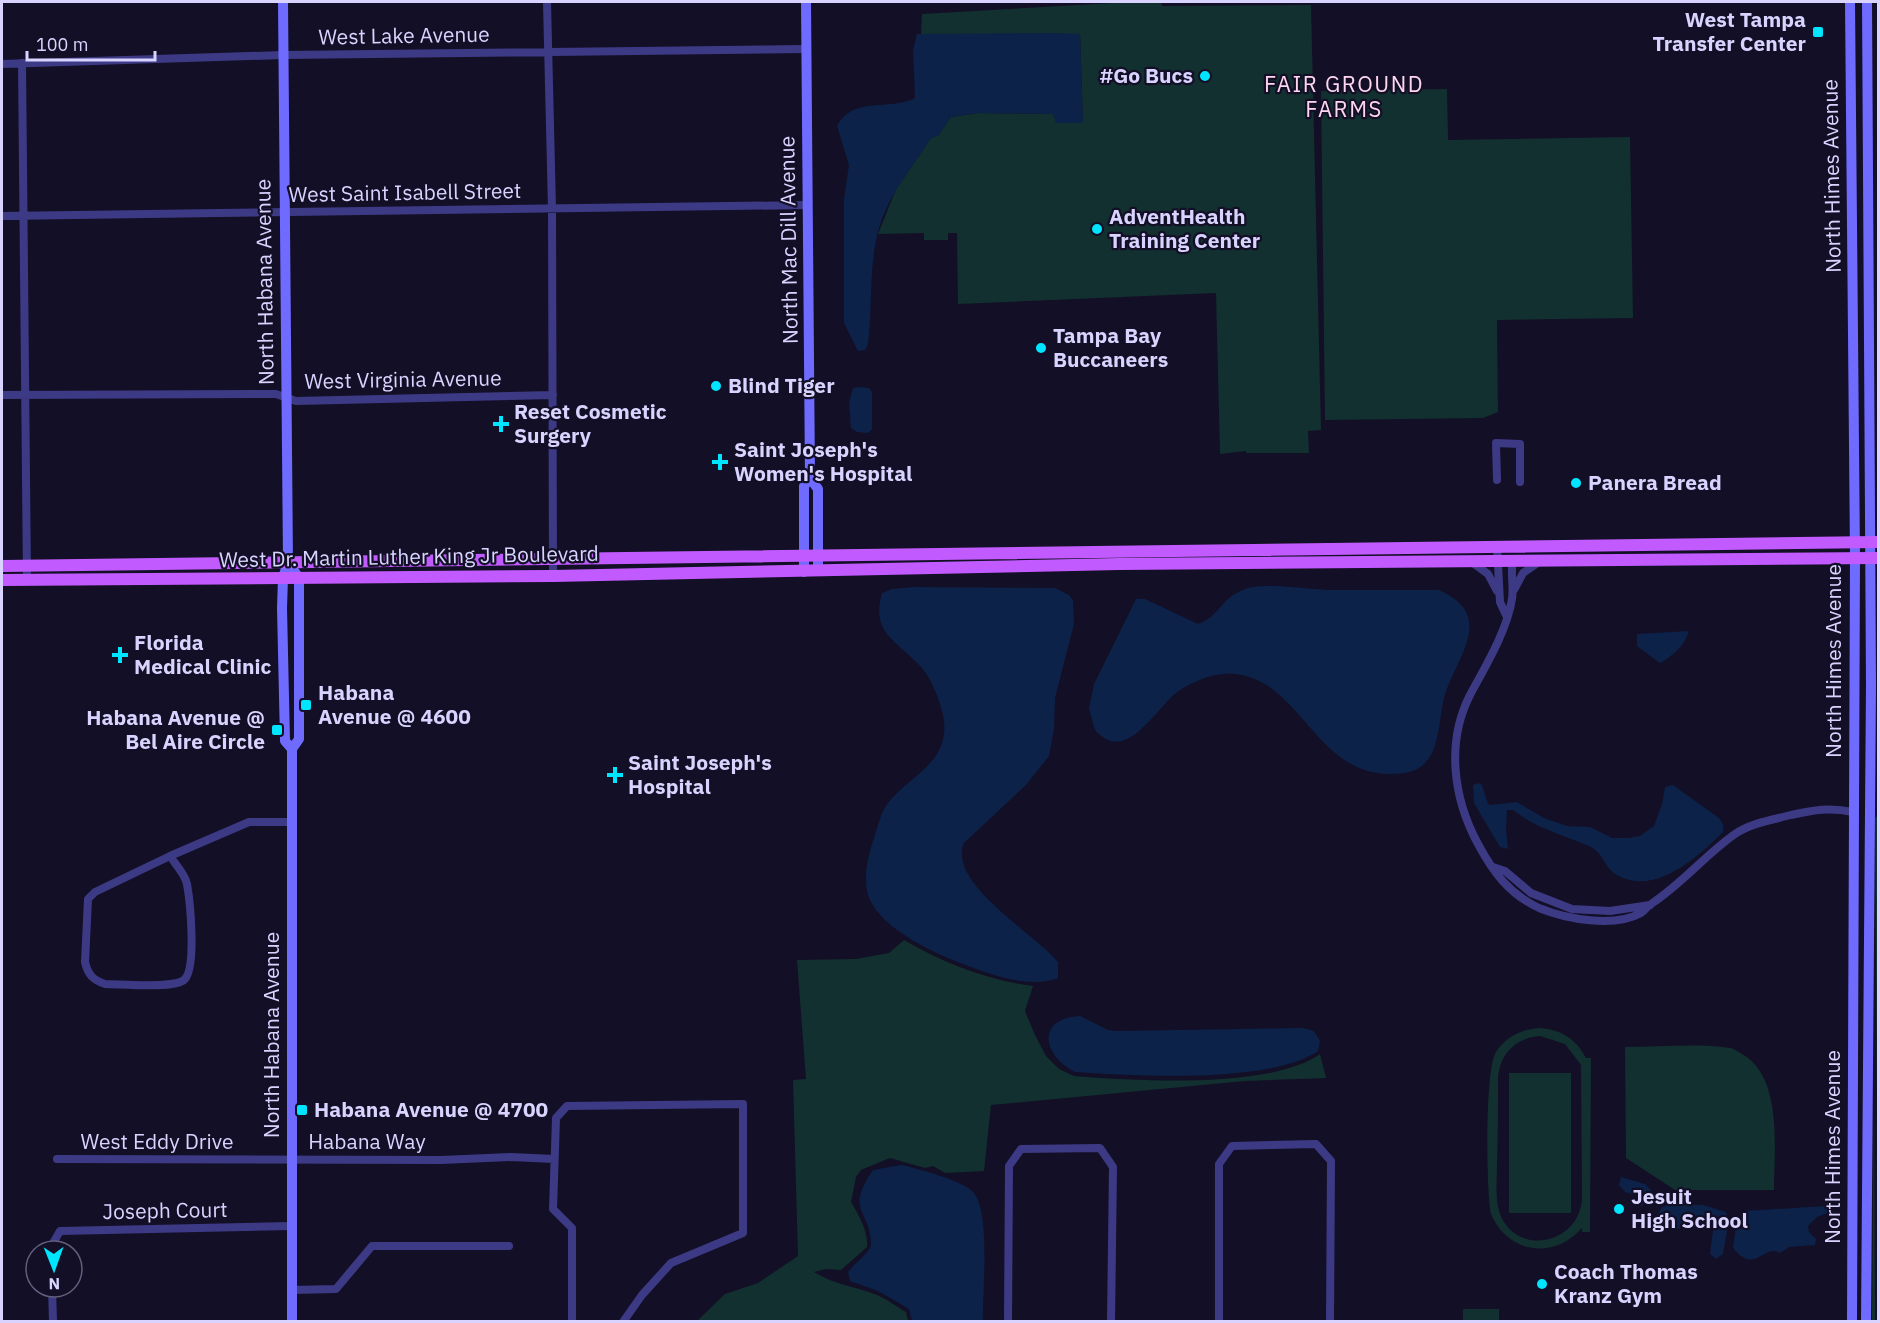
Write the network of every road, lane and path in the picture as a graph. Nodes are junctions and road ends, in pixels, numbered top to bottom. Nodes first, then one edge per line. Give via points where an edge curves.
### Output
1 (283, 2) edge
2 (547, 2) edge
3 (806, 2) edge
4 (1850, 2) edge
5 (1867, 2) edge
6 (807, 49) junction
7 (549, 53) junction
8 (283, 55) junction
9 (22, 63) junction
10 (2, 64) edge
11 (1868, 191) junction
12 (1852, 192) junction
13 (808, 205) junction
14 (552, 209) junction
15 (284, 212) junction
16 (24, 215) junction
17 (2, 216) edge
18 (553, 394) junction
19 (2, 395) edge
20 (25, 395) junction
21 (286, 398) junction
22 (810, 478) junction
23 (1497, 480) dead end
24 (1520, 482) dead end
25 (1874, 542) edge
26 (1854, 543) junction
27 (1497, 546) junction
28 (1521, 546) junction
29 (804, 557) junction
30 (818, 557) junction
31 (1855, 557) junction
32 (1874, 557) edge
33 (1542, 560) junction
34 (553, 561) junction
35 (1469, 561) junction
36 (1506, 561) junction
37 (288, 562) junction
38 (2, 566) edge
39 (27, 566) junction
40 (818, 571) junction
41 (804, 572) junction
42 (553, 576) junction
43 (283, 578) junction
44 (299, 578) junction
45 (2, 580) edge
46 (27, 580) junction
47 (1512, 597) junction
48 (1500, 598) junction
49 (1506, 615) junction
50 (292, 749) junction
51 (1853, 812) junction
52 (291, 822) junction
53 (170, 856) junction
54 (1868, 962) junction
55 (1853, 963) junction
56 (1853, 1081) junction
57 (1869, 1081) junction
58 (57, 1159) dead end
59 (554, 1159) junction
60 (292, 1160) junction
61 (1851, 1191) junction
62 (1868, 1191) junction
63 (292, 1226) junction
64 (57, 1239) edge
65 (509, 1246) dead end
66 (292, 1290) junction
67 (52, 1299) edge
68 (53, 1322) edge
69 (292, 1322) edge
70 (572, 1322) edge
71 (623, 1322) edge
72 (1008, 1322) edge
73 (1111, 1322) edge
74 (1219, 1322) edge
75 (1330, 1322) edge
76 (1852, 1322) edge
77 (1866, 1322) edge

1 - 8 street, North Habana Avenue
2 - 7 street
3 - 6 street, North Mac Dill Avenue
4 - 12 street, North Himes Avenue
5 - 11 street, North Himes Avenue
6 - 7 street, West Lake Avenue
6 - 13 street, North Mac Dill Avenue
7 - 8 street, West Lake Avenue
7 - 14 street
8 - 9 street, West Lake Avenue
8 - 15 street, North Habana Avenue
9 - 10 street, West Lake Avenue
9 - 16 street
11 - 12 street
11 - 25 street, North Himes Avenue
12 - 26 street, North Himes Avenue
13 - 14 street, West Saint Isabell Street
13 - 22 street, North Mac Dill Avenue
14 - 15 street, West Saint Isabell Street
14 - 18 street
15 - 16 street, West Saint Isabell Street
15 - 21 street, North Habana Avenue
16 - 17 street, West Saint Isabell Street
16 - 20 street
18 - 21 street, West Virginia Avenue via 296,401
18 - 34 street
19 - 20 street, West Virginia Avenue
20 - 21 street, West Virginia Avenue via 276,394
20 - 39 street
21 - 37 street, North Habana Avenue
22 - 29 street, North Mac Dill Avenue via 804,486
22 - 30 street, North Mac Dill Avenue via 818,489
23 - 24 street via 1496,443 1520,444
25 - 26 main road
25 - 32 street, North Himes Avenue
26 - 28 main road, West Dr. Martin Luther King Jr Boulevard
26 - 31 street, North Himes Avenue
27 - 28 main road, West Dr. Martin Luther King Jr Boulevard
27 - 30 main road, West Dr. Martin Luther King Jr Boulevard
27 - 36 street
28 - 36 street
29 - 30 main road, West Dr. Martin Luther King Jr Boulevard
29 - 34 main road, West Dr. Martin Luther King Jr Boulevard
29 - 41 street, North Mac Dill Avenue
30 - 40 street, North Mac Dill Avenue
31 - 32 main road, West Dr. Martin Luther King Jr Boulevard
31 - 33 main road, West Dr. Martin Luther King Jr Boulevard
31 - 51 street, North Himes Avenue
32 - 54 street, North Himes Avenue
33 - 36 main road, West Dr. Martin Luther King Jr Boulevard
33 - 47 street via 1523,573
34 - 37 main road, West Dr. Martin Luther King Jr Boulevard
34 - 42 street
35 - 36 main road, West Dr. Martin Luther King Jr Boulevard
35 - 40 main road, West Dr. Martin Luther King Jr Boulevard
35 - 48 street via 1488,574
36 - 47 street
36 - 48 street
37 - 39 main road, West Dr. Martin Luther King Jr Boulevard
37 - 43 street, North Habana Avenue
37 - 44 street
38 - 39 main road, West Dr. Martin Luther King Jr Boulevard
39 - 46 street
40 - 41 main road, West Dr. Martin Luther King Jr Boulevard
41 - 42 main road, West Dr. Martin Luther King Jr Boulevard
42 - 44 main road, West Dr. Martin Luther King Jr Boulevard
43 - 44 main road, West Dr. Martin Luther King Jr Boulevard
43 - 46 main road, West Dr. Martin Luther King Jr Boulevard
43 - 50 street, North Habana Avenue via 282,687 285,741
44 - 50 street, North Habana Avenue via 299,739
45 - 46 main road, West Dr. Martin Luther King Jr Boulevard
47 - 49 street
48 - 49 street
49 - 51 street via 1496,647 1465,707 1455,754 1457,785 1467,821 1499,879 1539,908 1584,920 1614,920 1642,913 1736,833 1763,822 1830,807
50 - 52 street, North Habana Avenue
51 - 55 street, North Himes Avenue
52 - 53 street via 249,822
52 - 60 street, North Habana Avenue
53 - 53 street via 94,892 88,899 85,962 95,980 105,984 171,984 183,981 189,973 192,959 187,881
54 - 55 street
54 - 57 street, North Himes Avenue
55 - 56 street, North Himes Avenue
56 - 57 street
56 - 61 street, North Himes Avenue
57 - 62 street, North Himes Avenue
58 - 60 street, West Eddy Drive
59 - 60 street, Habana Way
59 - 70 street via 553,1209 572,1228
59 - 71 street via 556,1118 567,1106 743,1104 743,1233 671,1263
60 - 63 street, North Habana Avenue
61 - 62 street
61 - 76 street, North Himes Avenue
62 - 77 street, North Himes Avenue
63 - 64 street, Joseph Court via 60,1231
63 - 66 street, North Habana Avenue
65 - 66 street via 372,1246 336,1289
66 - 69 street, North Habana Avenue
67 - 68 street
72 - 73 street via 1009,1166 1022,1149 1062,1148 1100,1148 1113,1167
74 - 75 street via 1219,1164 1232,1146 1316,1144 1331,1161

